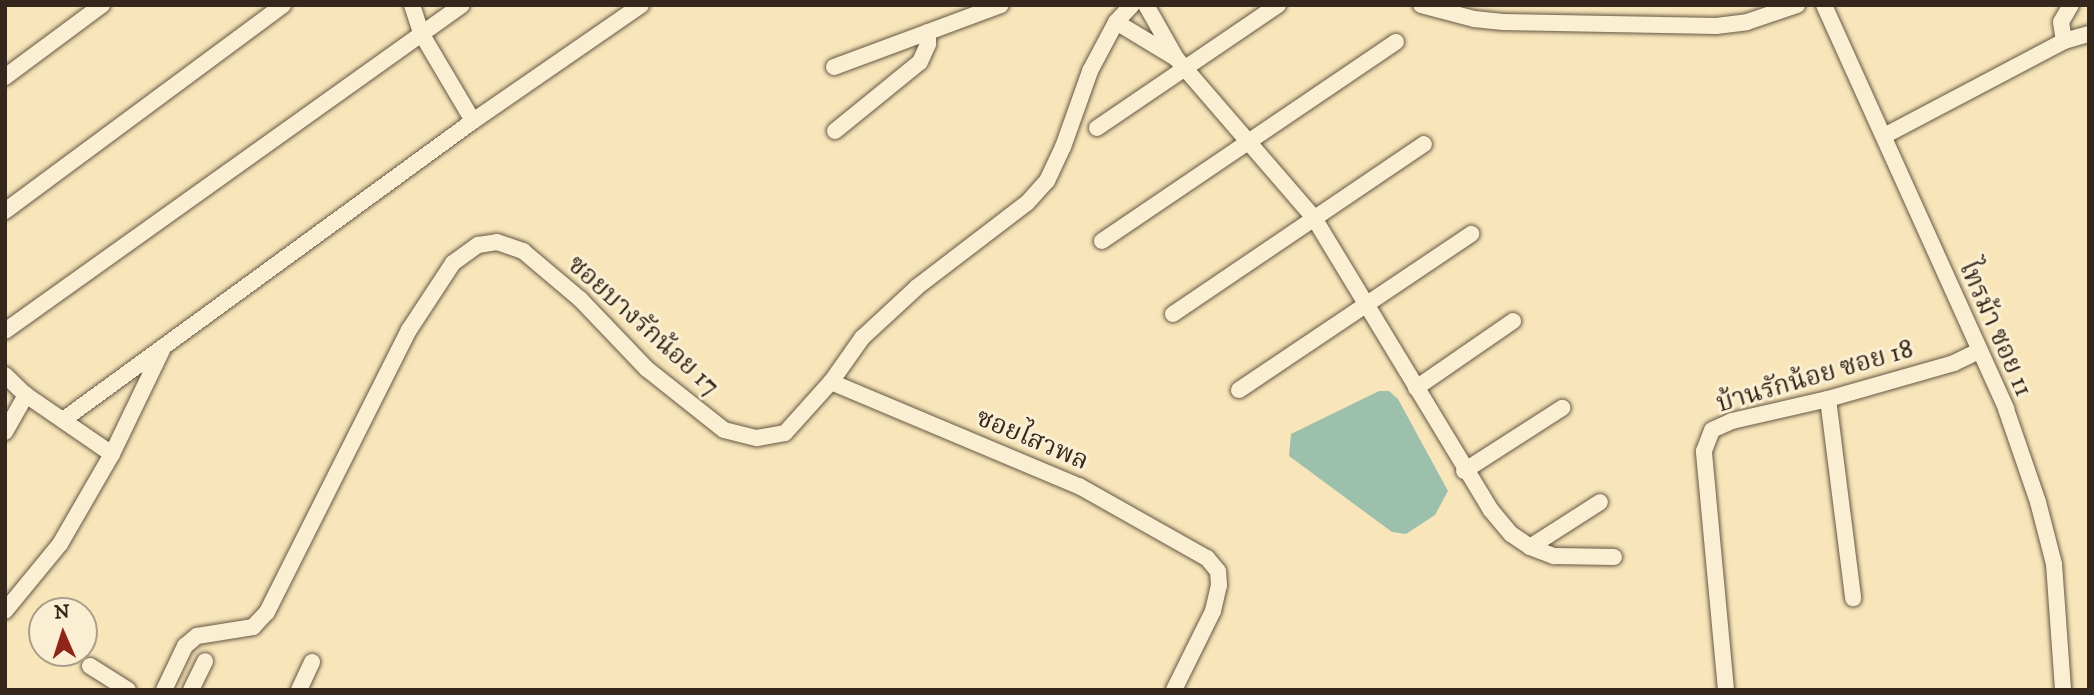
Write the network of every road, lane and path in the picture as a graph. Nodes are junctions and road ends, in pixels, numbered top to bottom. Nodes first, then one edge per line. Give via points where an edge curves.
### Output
1 (102, 5) edge
2 (283, 5) edge
3 (412, 5) edge
4 (462, 5) edge
5 (641, 5) edge
6 (1000, 5) edge
7 (1132, 5) edge
8 (1146, 5) edge
9 (1278, 5) edge
10 (1421, 5) edge
11 (1797, 5) edge
12 (1824, 5) edge
13 (2071, 5) edge
14 (1116, 22) junction
15 (928, 32) junction
16 (421, 33) junction
17 (2089, 34) edge
18 (2064, 41) junction
19 (1396, 42) dead end
20 (1181, 63) junction
21 (834, 66) dead end
22 (5, 77) edge
23 (473, 121) junction
24 (1097, 128) dead end
25 (835, 131) dead end
26 (1884, 136) junction
27 (1250, 142) junction
28 (1424, 144) dead end
29 (5, 211) edge
30 (1314, 218) junction
31 (1471, 234) dead end
32 (1102, 241) dead end
33 (1368, 304) junction
34 (1173, 314) dead end
35 (1513, 321) dead end
36 (5, 331) edge
37 (164, 347) junction
38 (1979, 351) junction
39 (6, 378) edge
40 (831, 382) junction
41 (1416, 388) junction
42 (1239, 390) dead end
43 (26, 395) junction
44 (1828, 399) junction
45 (1562, 408) dead end
46 (63, 420) junction
47 (5, 432) edge
48 (112, 454) junction
49 (1464, 471) junction
50 (1600, 502) dead end
51 (1530, 547) junction
52 (1614, 558) dead end
53 (1853, 597) dead end
54 (5, 611) edge
55 (205, 661) dead end
56 (312, 662) dead end
57 (92, 667) edge
58 (128, 690) edge
59 (164, 690) edge
60 (191, 690) edge
61 (299, 690) edge
62 (1174, 690) edge
63 (1726, 690) edge
64 (2063, 690) edge

1 - 22 street
2 - 29 street
3 - 16 street
4 - 16 street
5 - 23 street
6 - 15 street
7 - 14 street, ซอยบางรักน้อย 17
8 - 20 street
9 - 20 street
10 - 11 street via 1503,22 1716,26 1747,22
12 - 26 street, ไทรม้า ซอย 11
13 - 18 street via 2061,22
14 - 20 street
14 - 40 street, ซอยบางรักน้อย 17 via 1090,71 1047,181 1027,203 917,287 862,338
15 - 21 street
15 - 25 street via 920,62
16 - 23 street
16 - 36 street
17 - 18 street
18 - 26 street
19 - 27 street
20 - 24 street
20 - 27 street
23 - 37 street
26 - 38 street, ไทรม้า ซอย 11
27 - 30 street
27 - 32 street
28 - 30 street
30 - 33 street
30 - 34 street
31 - 33 street
33 - 41 street
33 - 42 street
35 - 41 street
37 - 46 street
37 - 48 street
38 - 44 street, บ้านรักน้อย ซอย 18 via 1954,363
38 - 64 street, ไทรม้า ซอย 11 via 2006,409 2048,539
39 - 43 street
40 - 59 street, ซอยบางรักน้อย 17 via 785,433 757,438 724,430 647,369 580,299 523,251 496,242 478,245 453,263 409,330 267,612 253,627 198,636 186,646
40 - 62 street, ซอยไสวพล via 1079,486 1207,558 1218,570 1213,611
41 - 49 street
43 - 46 street
43 - 47 street
44 - 53 street
44 - 63 street, บ้านรักน้อย ซอย 18 via 1732,421 1712,430 1704,452
45 - 49 street
46 - 48 street
48 - 54 street via 60,544
49 - 51 street via 1497,518
50 - 51 street
51 - 52 street via 1554,556
55 - 60 street
56 - 61 street
57 - 58 street

